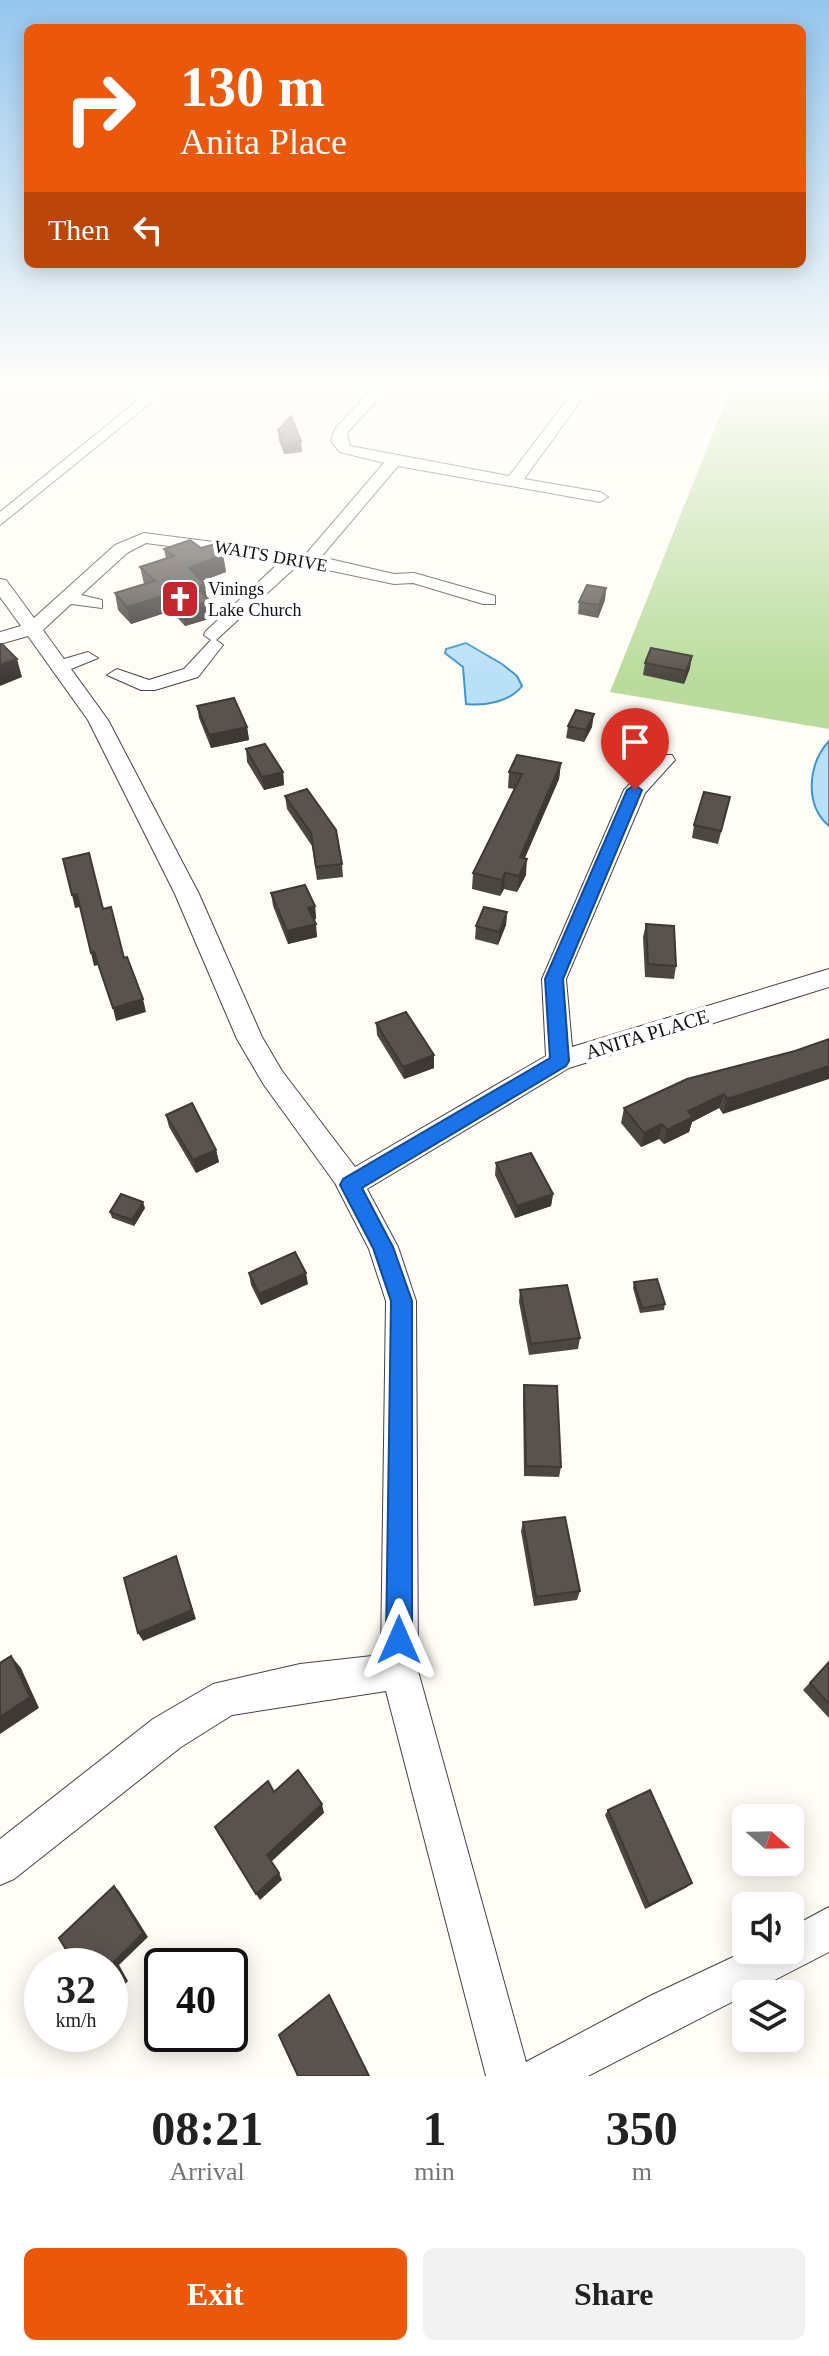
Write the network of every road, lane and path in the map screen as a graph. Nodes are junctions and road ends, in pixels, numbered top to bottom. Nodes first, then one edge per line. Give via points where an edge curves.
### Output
1 (43, 485) edge
2 (372, 485) edge
3 (530, 485) edge
4 (600, 497) dead end
5 (0, 520) edge
6 (302, 559) junction
7 (0, 584) edge
8 (68, 598) junction
9 (489, 600) dead end
10 (96, 604) dead end
11 (0, 627) edge
12 (28, 630) junction
13 (0, 638) edge
14 (117, 675) dead end
15 (665, 760) dead end
16 (829, 978) edge
17 (560, 1061) junction
18 (350, 1185) junction
19 (399, 1671) junction
20 (0, 1865) edge
21 (829, 1928) edge
22 (508, 2076) edge
23 (543, 2076) edge

1 - 5 street
2 - 6 street
3 - 4 street
6 - 8 street, WAITS DRIVE via 144,538 121,549
6 - 9 street, WAITS DRIVE via 394,579 414,578
6 - 14 street via 214,640 191,673 148,686
7 - 12 street
8 - 10 street
8 - 12 street, WAITS DRIVE
11 - 12 street
12 - 13 street
12 - 18 street via 74,662 250,1039
15 - 17 street via 635,790 554,979
16 - 17 street, ANITA PLACE
17 - 18 street, ANITA PLACE
18 - 19 street via 383,1247 401,1301
19 - 20 street via 226,1697 167,1733
19 - 22 street
21 - 23 street

